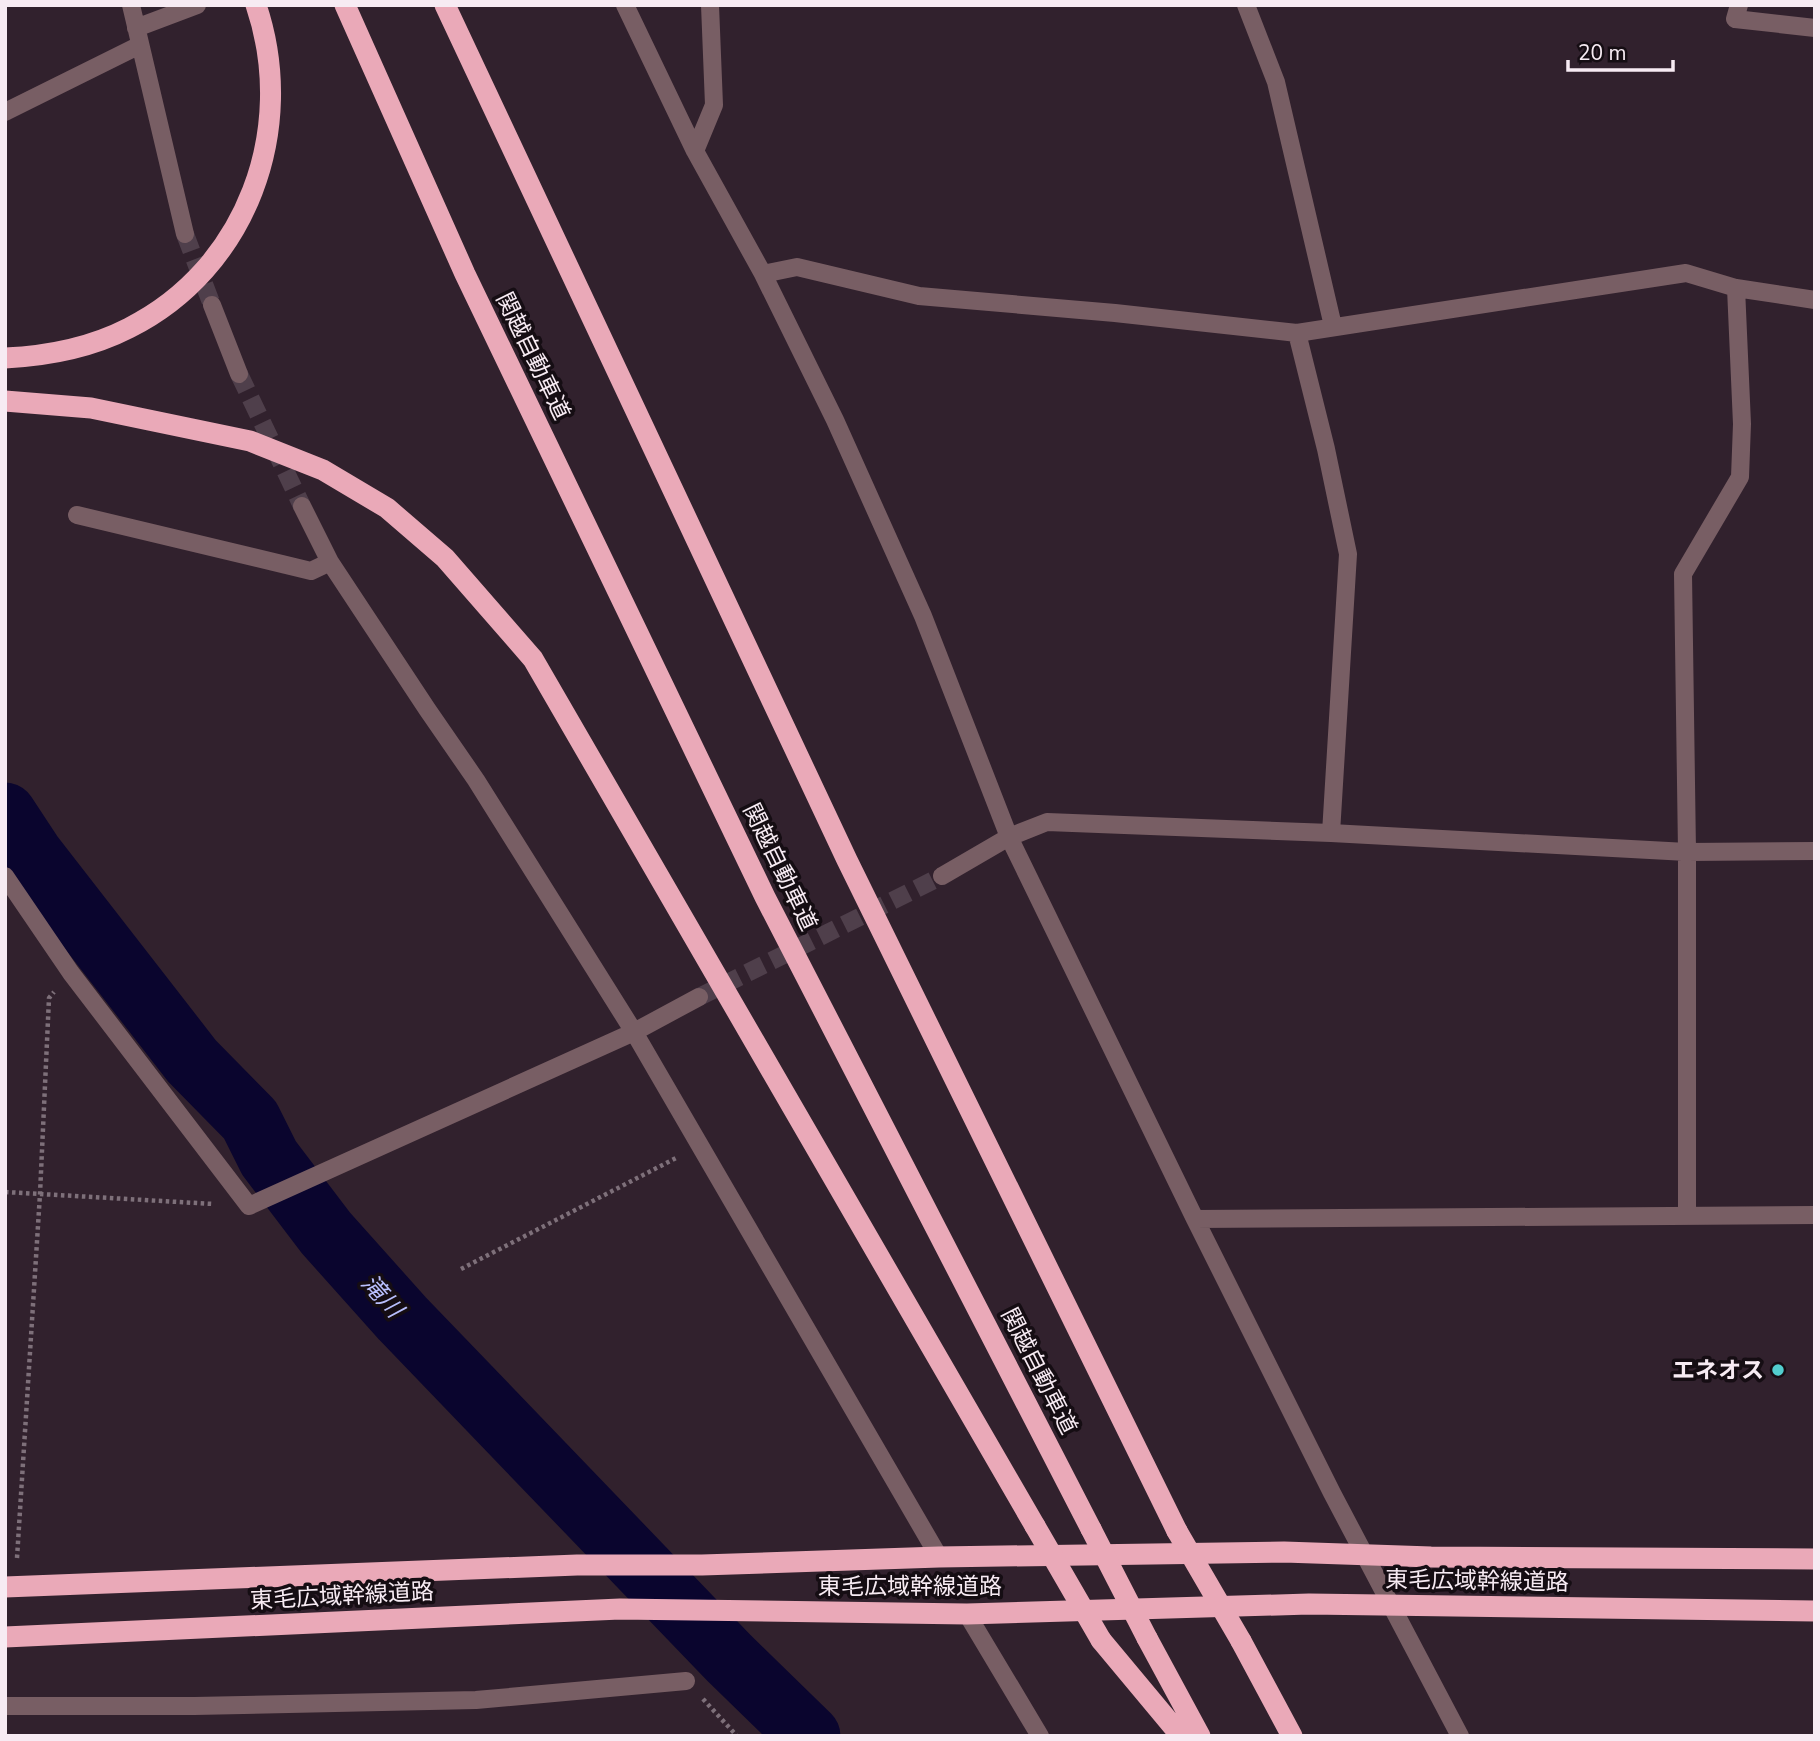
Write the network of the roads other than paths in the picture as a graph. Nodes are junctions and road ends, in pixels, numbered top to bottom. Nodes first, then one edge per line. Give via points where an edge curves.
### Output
1 (131, 5) edge
2 (197, 5) edge
3 (256, 5) edge
4 (345, 5) edge
5 (446, 5) edge
6 (625, 5) edge
7 (710, 5) edge
8 (1246, 5) edge
9 (1739, 5) edge
10 (1815, 28) edge
11 (138, 36) junction
12 (5, 112) edge
13 (695, 151) junction
14 (186, 234) tunnel mouth
15 (763, 274) junction
16 (1736, 288) junction
17 (1815, 300) edge
18 (212, 305) tunnel mouth
19 (1333, 326) junction
20 (1297, 333) junction
21 (5, 358) edge
22 (239, 374) tunnel mouth
23 (5, 401) edge
24 (302, 506) tunnel mouth
25 (77, 515) dead end
26 (330, 562) junction
27 (1331, 833) junction
28 (1009, 837) junction
29 (1815, 851) edge
30 (1687, 852) junction
31 (5, 876) edge
32 (942, 876) tunnel mouth
33 (699, 997) tunnel mouth
34 (634, 1032) junction
35 (1686, 1214) junction
36 (1815, 1215) edge
37 (1195, 1219) junction
38 (1363, 1555) junction
39 (939, 1557) junction
40 (1815, 1559) edge
41 (10, 1587) edge
42 (1393, 1607) junction
43 (1815, 1611) edge
44 (967, 1614) junction
45 (5, 1637) edge
46 (686, 1681) road end
47 (5, 1706) edge
48 (1040, 1736) edge
49 (1181, 1736) edge
50 (1200, 1736) edge
51 (1292, 1736) edge
52 (1460, 1736) edge

1 - 11 street
2 - 11 street
3 - 21 highway via 269,58 271,112 264,162 223,249 178,296 129,328 74,348
4 - 50 highway, 関越自動車道, bridge via 465,274 765,897
5 - 51 highway, bridge via 847,860 1177,1531
6 - 13 street
7 - 13 street via 714,105
8 - 19 street via 1276,82
9 - 10 street via 1735,19
11 - 12 street
11 - 14 street
13 - 15 street
15 - 20 street via 797,267 919,296
15 - 28 street via 923,616
16 - 17 street
16 - 19 street via 1686,273
16 - 30 street via 1740,477 1683,574
18 - 22 street
19 - 20 street
20 - 27 street via 1348,554
23 - 49 highway, bridge via 91,408 250,441 323,470 387,508 445,558 533,659 1101,1640
24 - 26 street
25 - 26 street via 312,571
26 - 34 street via 476,780
27 - 28 street via 1047,822
27 - 30 street
28 - 32 street
28 - 37 street
29 - 30 street
30 - 35 street
31 - 34 street via 71,973 255,1204
33 - 34 street
34 - 39 street
35 - 36 street
35 - 37 street
37 - 38 street
38 - 39 highway, 東毛広域幹線道路
38 - 40 highway, 東毛広域幹線道路
38 - 42 street
39 - 41 highway, 東毛広域幹線道路 via 577,1565
42 - 43 highway, 東毛広域幹線道路
42 - 44 highway, 東毛広域幹線道路 via 1309,1604
42 - 52 street
44 - 45 highway, 東毛広域幹線道路 via 620,1609
44 - 48 street
46 - 47 street via 476,1700

